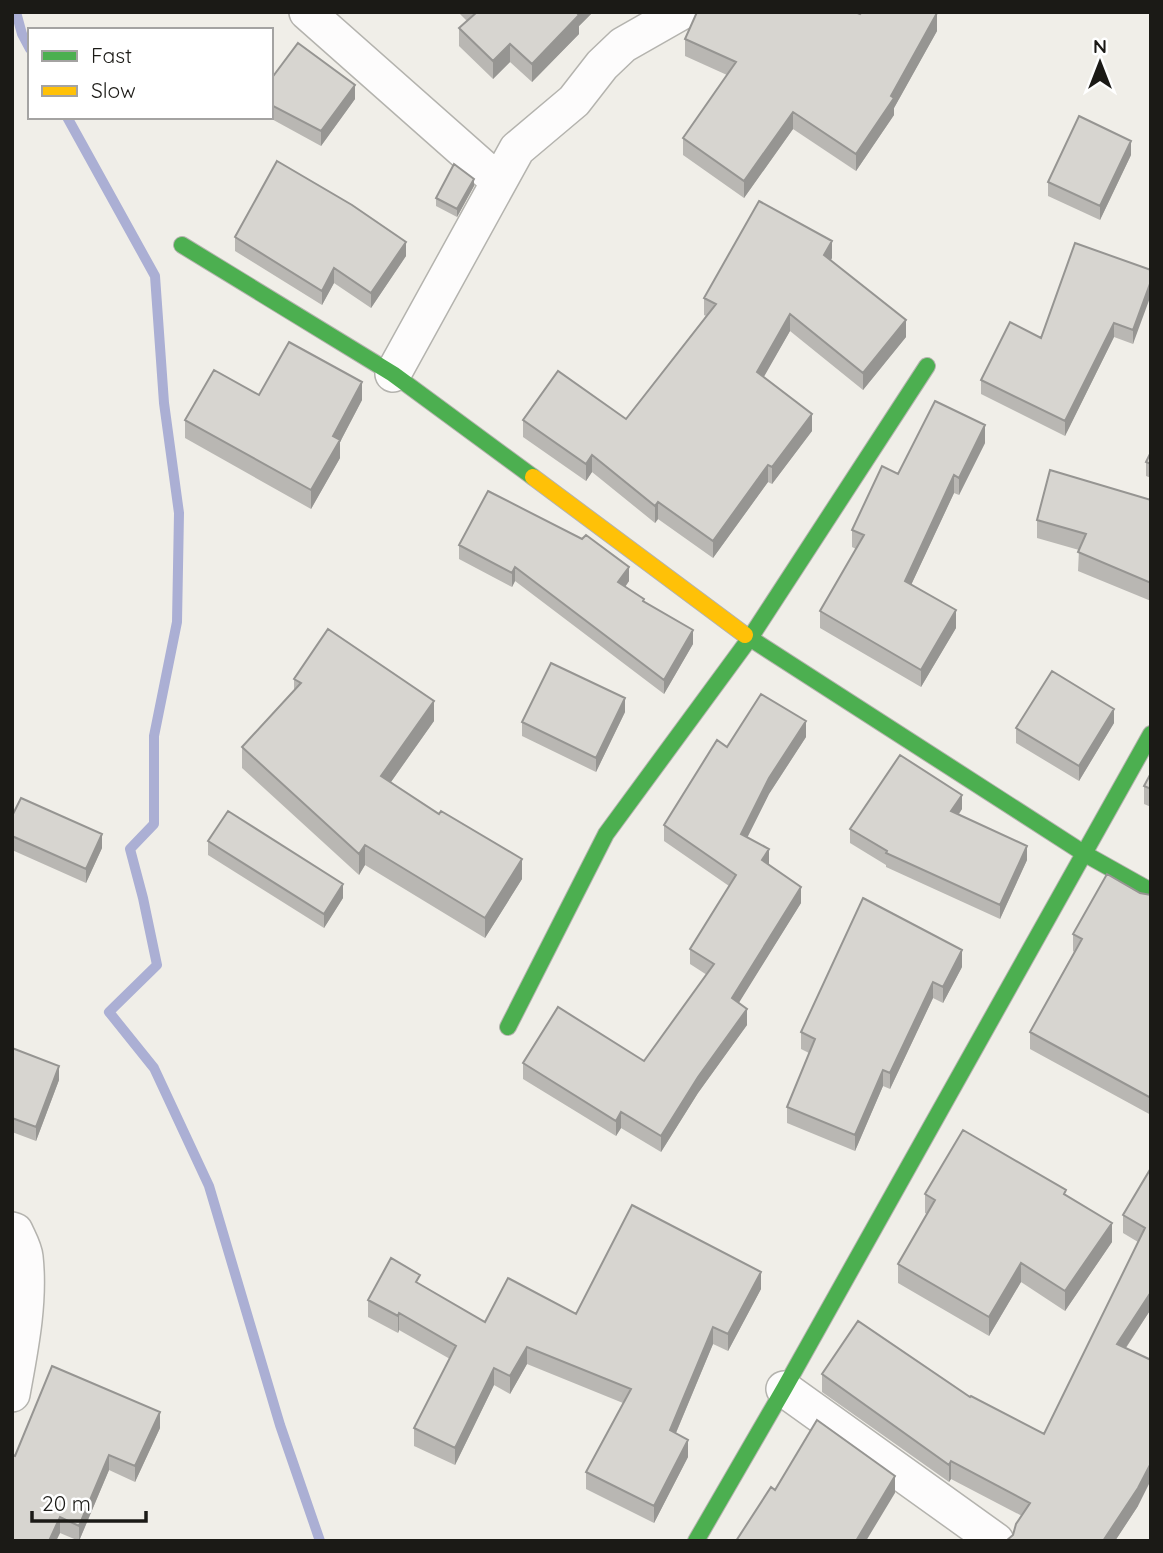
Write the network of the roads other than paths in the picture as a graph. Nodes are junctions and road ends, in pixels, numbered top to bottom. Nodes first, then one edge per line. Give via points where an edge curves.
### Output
1 (307, 12) edge
2 (681, 12) edge
3 (498, 181) junction
4 (182, 245) dead end
5 (927, 366) dead end
6 (393, 374) junction
7 (750, 638) junction
8 (1151, 734) edge
9 (1085, 854) junction
10 (1151, 891) edge
11 (508, 1027) dead end
12 (12, 1230) edge
13 (784, 1389) junction
14 (12, 1394) edge
15 (696, 1541) edge
16 (996, 1541) edge

1 - 3 street
2 - 3 street via 623,45 574,101 517,149
3 - 6 street
4 - 6 street
5 - 7 street
6 - 7 street
7 - 9 street
7 - 11 street via 606,834
8 - 9 street
9 - 10 street
9 - 13 street
12 - 14 street via 24,1254 26,1280
13 - 15 street
13 - 16 street

